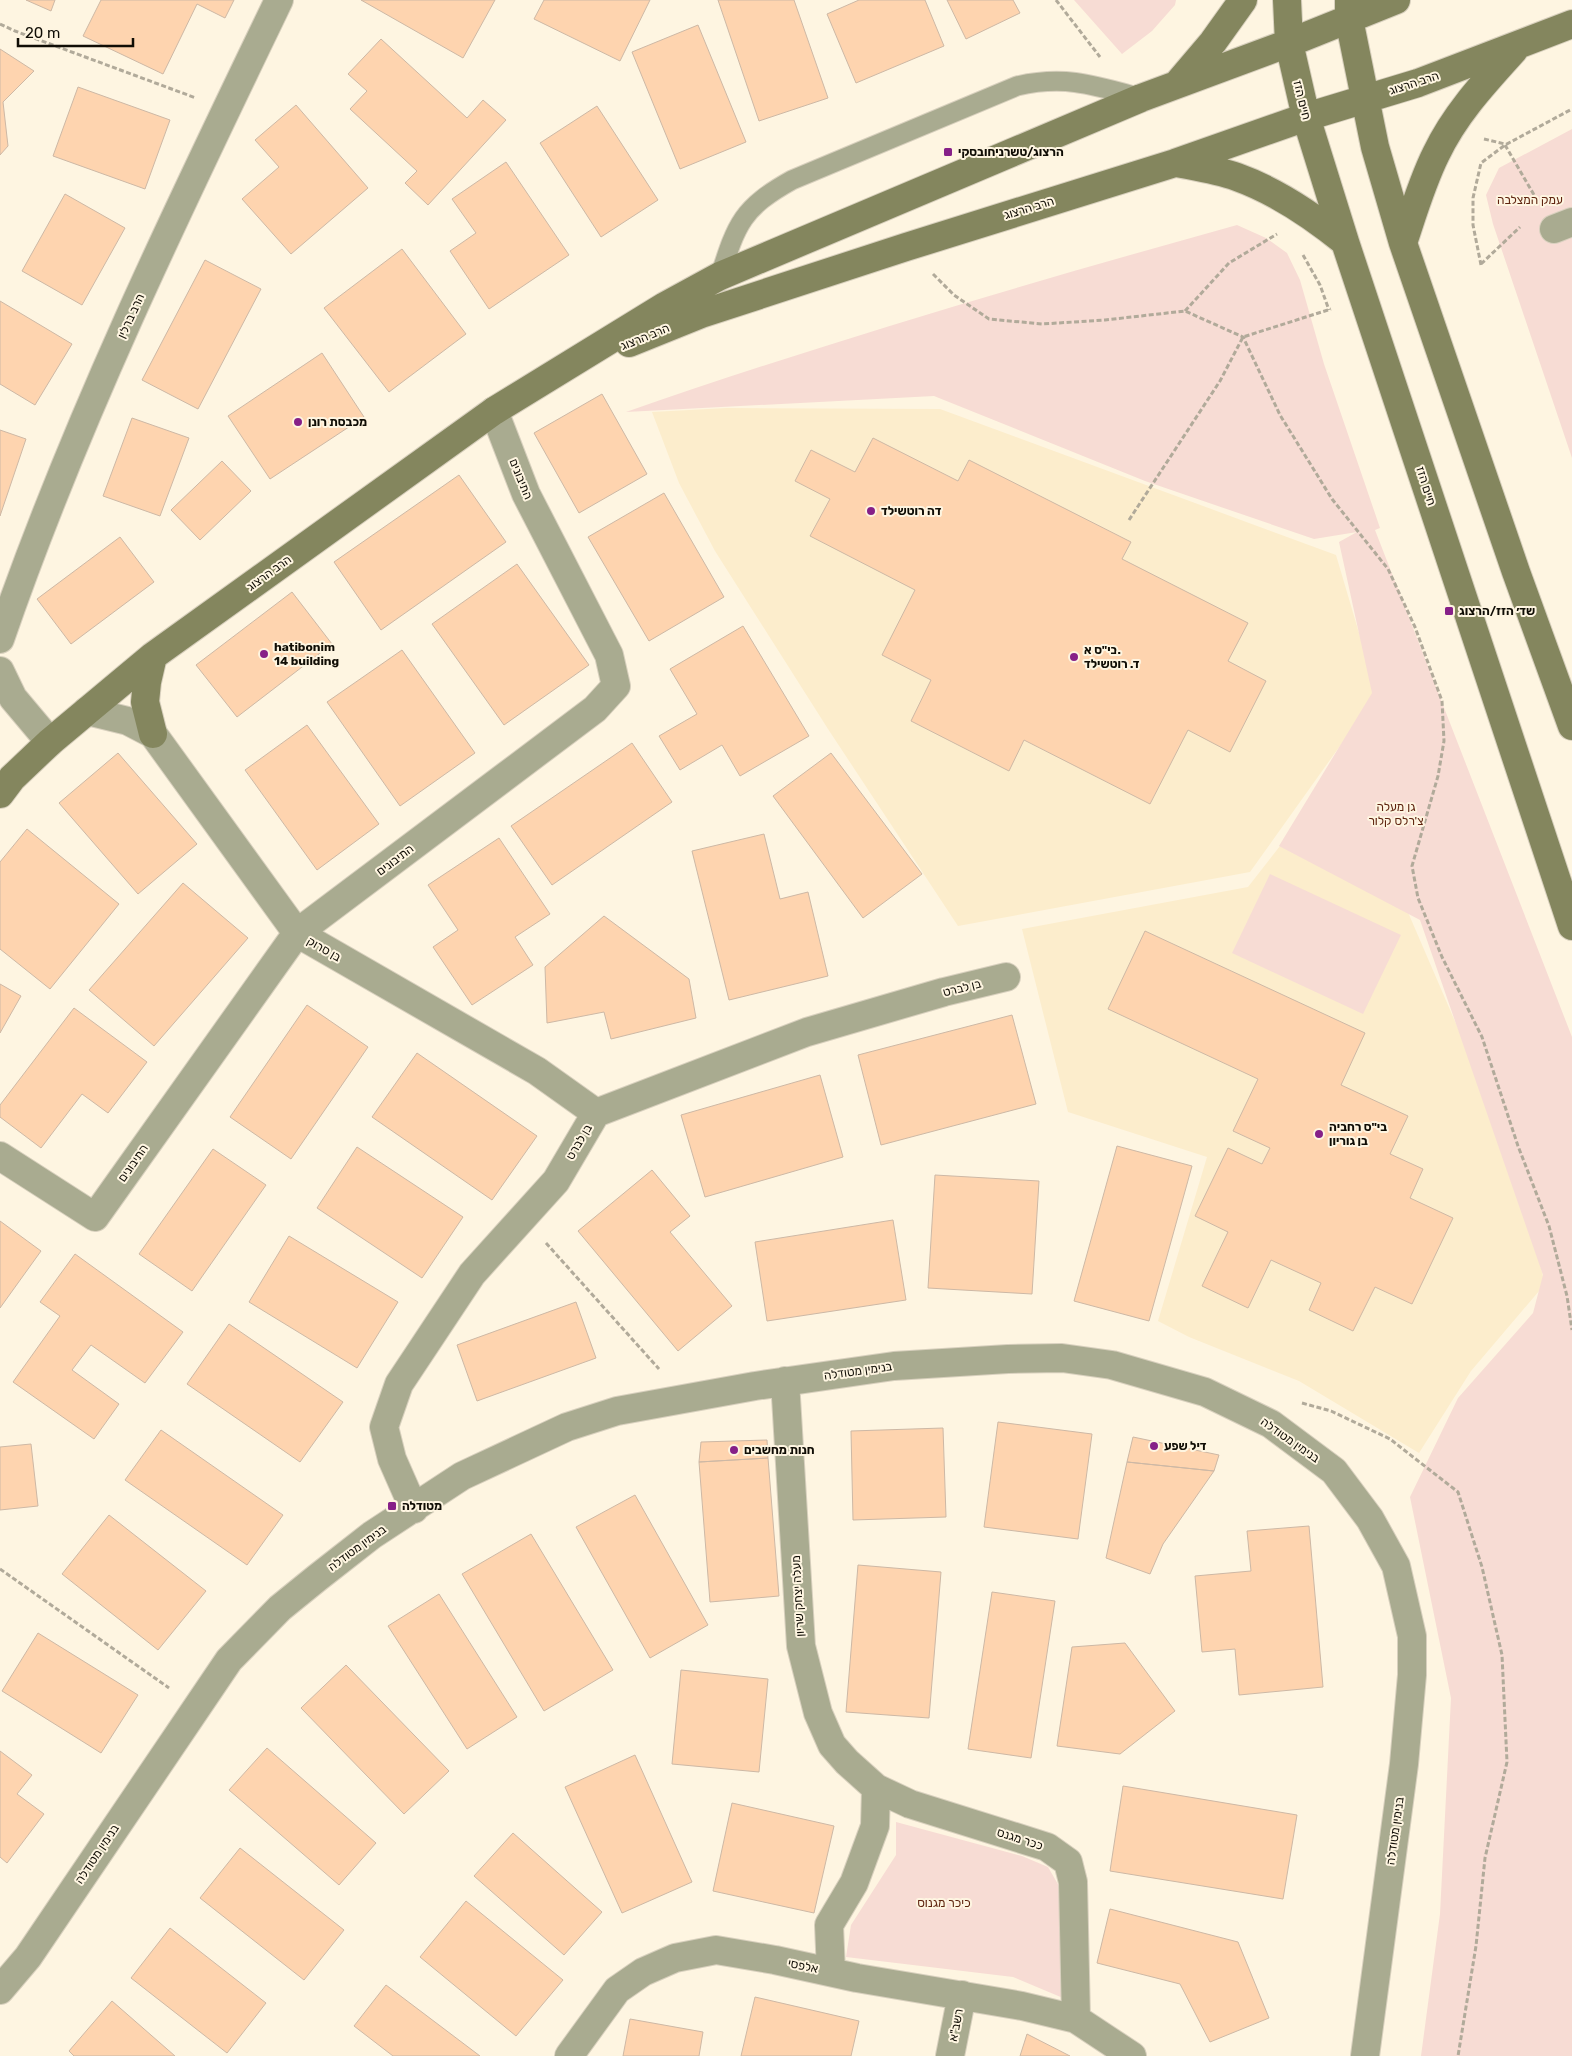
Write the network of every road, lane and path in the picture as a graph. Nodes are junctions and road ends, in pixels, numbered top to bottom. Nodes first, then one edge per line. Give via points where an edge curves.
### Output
1 (278, 0) edge
2 (1056, 0) edge
3 (1243, 0) edge
4 (1287, 0) edge
5 (1396, 0) edge
6 (1349, 9) edge
7 (0, 24) edge
8 (1572, 24) edge
9 (1289, 43) junction
10 (1516, 47) junction
11 (1178, 83) junction
12 (1098, 86) junction
13 (1140, 98) junction
14 (1364, 99) junction
15 (226, 109) junction
16 (1572, 110) edge
17 (1306, 117) junction
18 (1175, 163) junction
19 (1270, 192) junction
20 (1277, 234) junction
21 (1284, 240) dead end
22 (1345, 242) junction
23 (1403, 243) junction
24 (906, 247) junction
25 (1298, 251) dead end
26 (1481, 264) dead end
27 (720, 276) junction
28 (1334, 308) dead end
29 (1328, 310) junction
30 (1185, 311) junction
31 (1242, 337) junction
32 (494, 411) junction
33 (1129, 520) dead end
34 (0, 639) edge
35 (154, 656) junction
36 (0, 671) edge
37 (87, 711) junction
38 (1572, 726) edge
39 (153, 734) junction
40 (50, 742) junction
41 (0, 794) edge
42 (1572, 926) edge
43 (297, 933) junction
44 (1006, 977) dead end
45 (596, 1113) junction
46 (0, 1156) edge
47 (523, 1219) junction
48 (1572, 1330) edge
49 (785, 1381) junction
50 (685, 1398) junction
51 (414, 1509) junction
52 (0, 1569) edge
53 (196, 1707) junction
54 (876, 1788) junction
55 (831, 1972) junction
56 (0, 1990) edge
57 (962, 1995) junction
58 (1076, 2020) junction
59 (569, 2056) edge
60 (950, 2056) edge
61 (1132, 2056) edge
62 (1365, 2056) edge

1 - 15 street, הרב ברלין
2 - 12 path via 1109,68
3 - 11 street
4 - 9 street, חיים הזז
5 - 6 street, הרב הרצוג
6 - 9 street, הרב הרצוג
6 - 14 street
7 - 15 path
8 - 10 street, הרב הרצוג
9 - 11 street, הרב הרצוג
9 - 17 street, חיים הזז
10 - 14 street, הרב הרצוג
10 - 23 street via 1460,114 1444,139 1427,174
11 - 13 street, הרב הרצוג
12 - 13 lane
12 - 27 lane via 1063,80 1017,86 792,180 767,194 743,217 732,238
13 - 27 street, הרב הרצוג
14 - 17 street, הרב הרצוג
14 - 23 street
15 - 34 street, הרב ברלין via 101,380 29,557
16 - 26 path via 1505,145 1481,163 1473,198 1473,225
17 - 18 street, הרב הרצוג
17 - 22 street, חיים הזז
18 - 19 street via 1236,177
18 - 24 street, הרב הרצוג
19 - 20 path
19 - 22 street
20 - 21 path
20 - 30 path via 1229,263
22 - 42 street, חיים הזז
23 - 38 street
24 - 30 path via 954,295 989,319 1042,324
24 - 32 street, הרב הרצוג via 702,314 625,344
25 - 29 path via 1320,285
27 - 32 street, הרב הרצוג
28 - 29 path
29 - 31 path
30 - 31 path
31 - 33 path via 1220,380
31 - 48 path via 1280,415 1332,499 1388,569 1415,627 1442,701 1444,741 1438,776 1412,866 1418,898 1442,957 1482,1037 1549,1226
32 - 35 street, הרב הרצוג
32 - 43 street, התיבונים via 526,494 609,655 616,686 595,709
35 - 37 street, הרב הרצוג
35 - 39 street via 145,702
36 - 40 street via 14,698
37 - 39 street, בן סרוק via 128,721
37 - 40 street, הרב הרצוג
39 - 43 street, בן סרוק
40 - 41 street, הרב הרצוג
43 - 45 street, בן סרוק via 537,1071
43 - 46 street, התיבונים via 95,1216
44 - 45 street, בן לברט via 807,1032
45 - 47 street, בן לברט via 556,1181
47 - 50 path
47 - 51 street, בן לברט via 472,1274 398,1384 384,1427 392,1458
49 - 50 street, בנימין מטודלה
49 - 54 street, מעלה יצחק שריון via 801,1646 818,1713 832,1745
49 - 62 street, בנימין מטודלה via 894,1366 1008,1358 1062,1358 1104,1364 1205,1392 1271,1424 1334,1471 1370,1519 1396,1566 1412,1636 1404,1764
50 - 51 street, בנימין מטודלה via 617,1411 567,1427 462,1476
51 - 53 street, בנימין מטודלה via 372,1535 280,1608 229,1660
52 - 53 path
53 - 56 street, בנימין מטודלה via 28,1957
54 - 55 street via 875,1826 854,1883 829,1925
54 - 58 street, ככר מגנס via 910,1804 1047,1847 1068,1862 1073,1882
55 - 57 street, אלפסי
55 - 59 street, אלפסי via 716,1950 675,1958 643,1972 617,1990
57 - 58 street, אלפסי
57 - 60 street, רשב"א
58 - 61 street, אלפסי

